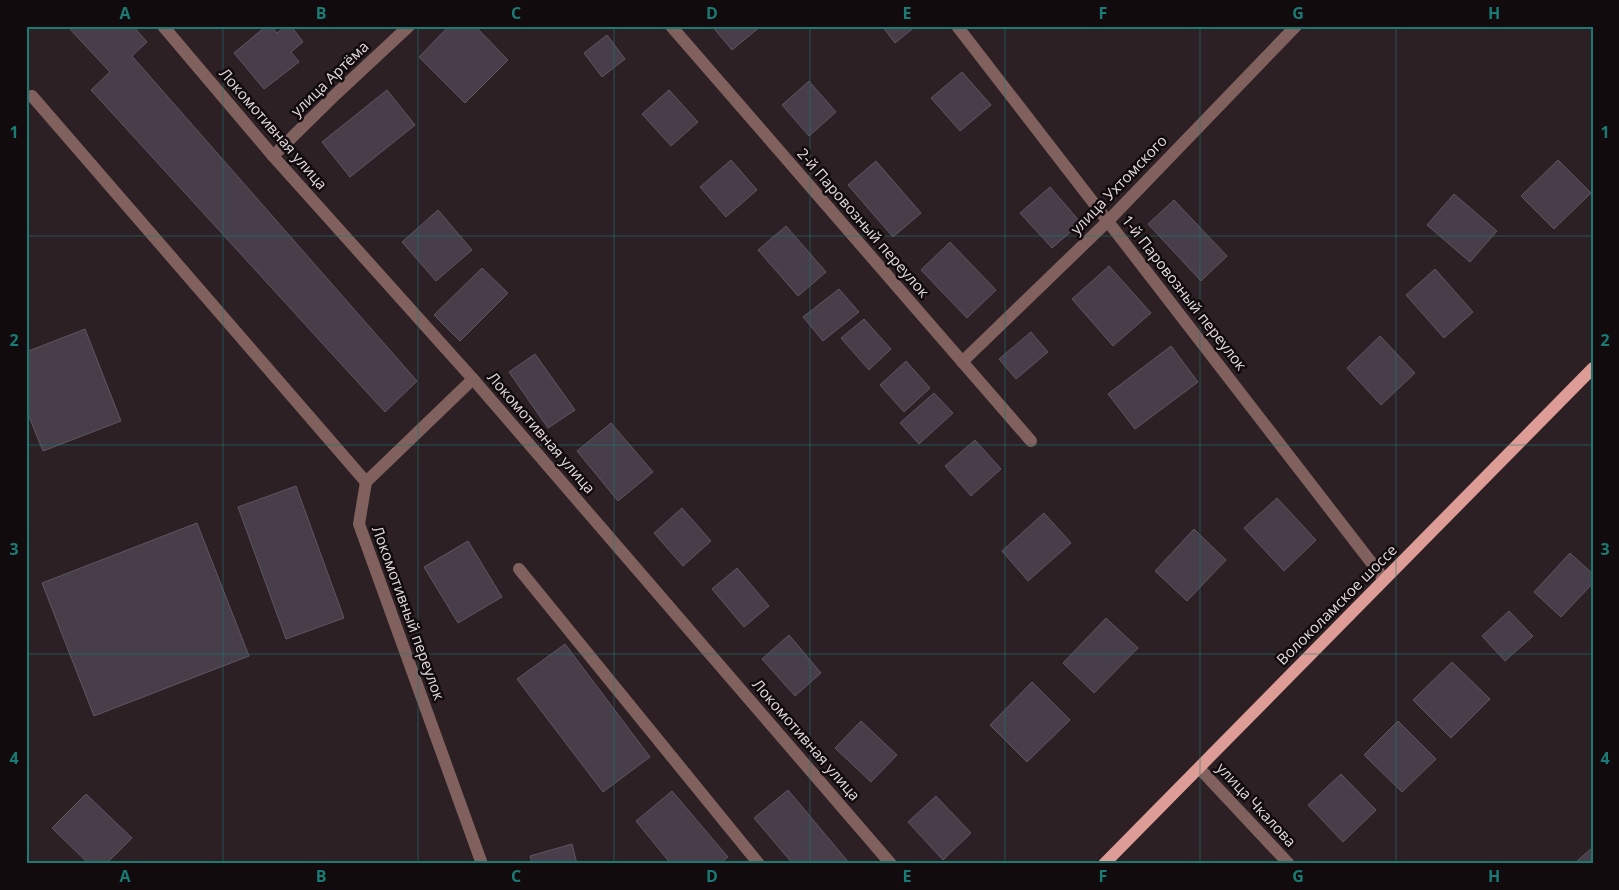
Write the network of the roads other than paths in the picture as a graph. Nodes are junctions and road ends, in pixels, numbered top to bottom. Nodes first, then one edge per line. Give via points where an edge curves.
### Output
1 (163, 26) edge
2 (409, 26) edge
3 (670, 26) edge
4 (957, 26) edge
5 (1296, 26) edge
6 (32, 96) dead end
7 (273, 156) junction
8 (1108, 221) junction
9 (962, 362) junction
10 (1593, 368) edge
11 (473, 379) junction
12 (1031, 441) dead end
13 (366, 482) junction
14 (518, 569) dead end
15 (1384, 579) junction
16 (1199, 768) junction
17 (482, 864) edge
18 (759, 864) edge
19 (891, 864) edge
20 (1104, 864) edge
21 (1289, 864) edge

1 - 7 street, Локомотивная улица
2 - 7 street, улица Артёма
3 - 9 street, 2-й Паровозный переулок
4 - 8 street, 1-й Паровозный переулок
5 - 8 street, улица Ухтомского
6 - 13 street
7 - 11 street, Локомотивная улица
8 - 9 street, улица Ухтомского
8 - 15 street, 1-й Паровозный переулок
9 - 12 street, 2-й Паровозный переулок
10 - 15 main road, Волоколамское шоссе
11 - 13 street
11 - 19 street, Локомотивная улица
13 - 17 street, Локомотивный переулок via 359,524
14 - 18 street
15 - 16 main road, Волоколамское шоссе
16 - 20 main road, Волоколамское шоссе
16 - 21 street, улица Чкалова

